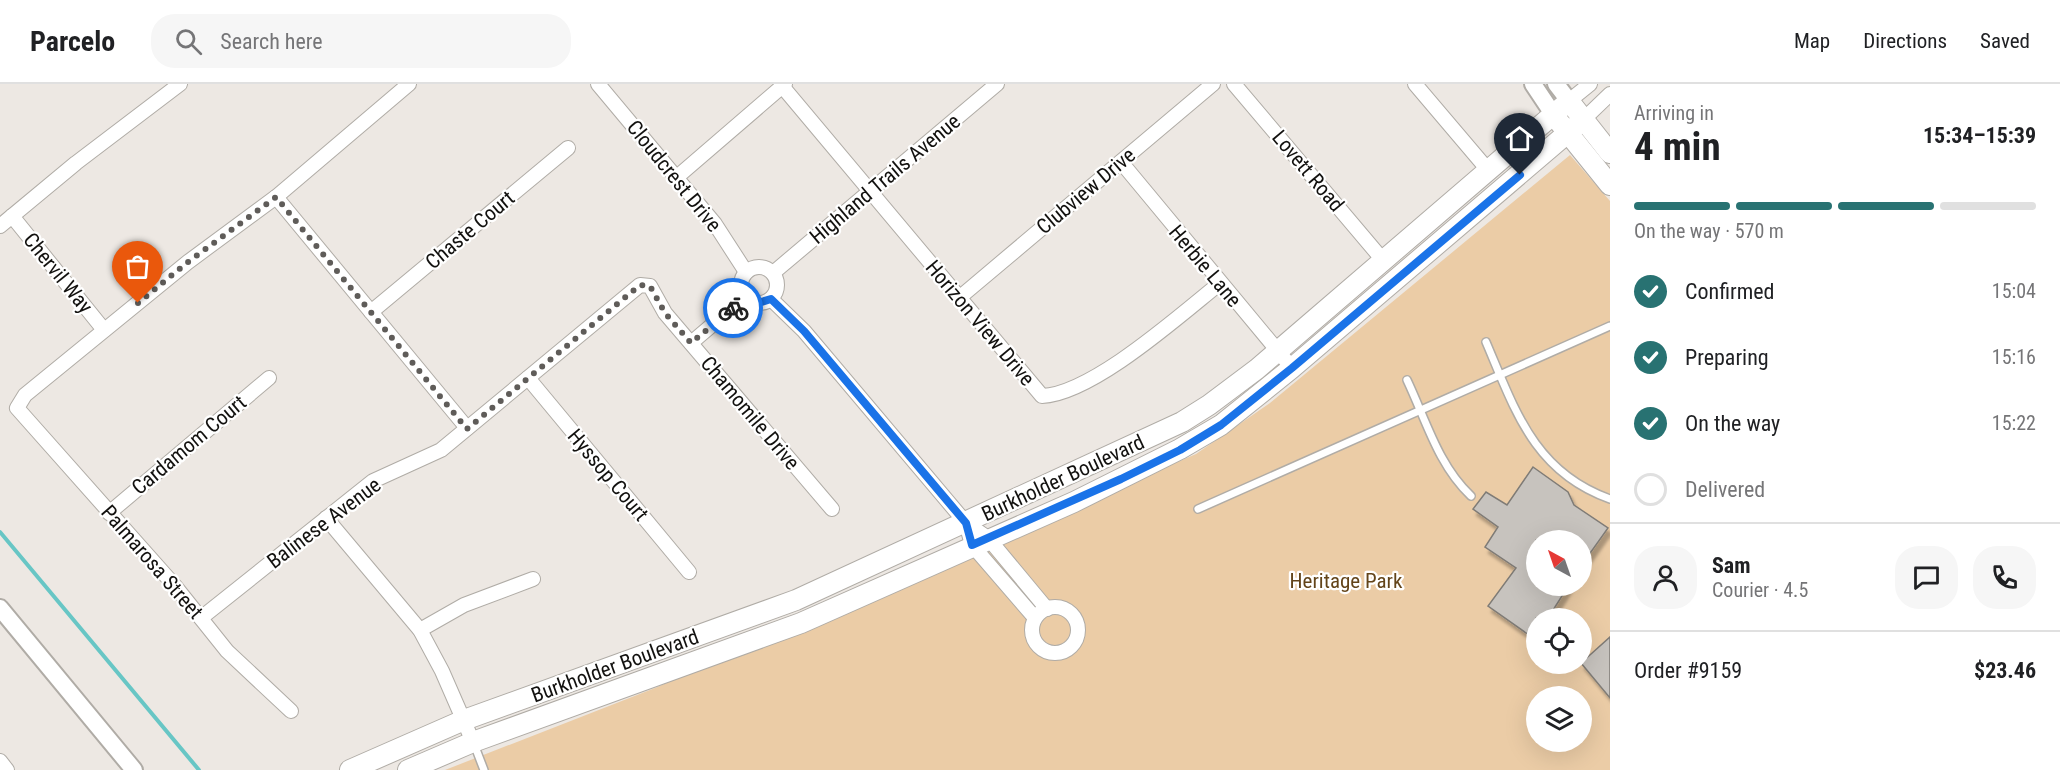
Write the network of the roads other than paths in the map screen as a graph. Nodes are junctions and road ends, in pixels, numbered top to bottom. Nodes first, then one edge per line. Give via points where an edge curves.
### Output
1 (409, 84) edge
2 (598, 84) edge
3 (997, 84) edge
4 (1213, 84) edge
5 (1234, 84) edge
6 (1415, 84) edge
7 (1533, 84) edge
8 (1556, 84) edge
9 (1590, 84) edge
10 (176, 85) edge
11 (783, 85) edge
12 (1610, 94) edge
13 (1569, 100) junction
14 (1552, 114) junction
15 (1584, 119) junction
16 (1568, 133) junction
17 (568, 148) dead end
18 (1610, 153) edge
19 (1121, 162) junction
20 (1488, 170) junction
21 (677, 177) junction
22 (1610, 185) edge
23 (870, 193) junction
24 (276, 197) junction
25 (12, 216) junction
26 (0, 226) edge
27 (1382, 259) junction
28 (746, 272) junction
29 (773, 273) junction
30 (1219, 284) junction
31 (650, 286) joint
32 (745, 297) junction
33 (959, 298) junction
34 (771, 299) junction
35 (371, 312) junction
36 (1610, 326) edge
37 (104, 330) junction
38 (1486, 342) dead end
39 (691, 343) junction
40 (1277, 351) junction
41 (1292, 368) junction
42 (1500, 375) junction
43 (269, 378) dead end
44 (528, 378) junction
45 (1407, 380) dead end
46 (1421, 409) junction
47 (467, 429) junction
48 (1470, 496) dead end
49 (1610, 500) edge
50 (1198, 508) dead end
51 (832, 509) dead end
52 (109, 513) junction
53 (326, 518) junction
54 (966, 523) junction
55 (980, 542) junction
56 (689, 572) dead end
57 (533, 579) dead end
58 (0, 608) edge
59 (1047, 609) junction
60 (201, 618) junction
61 (1035, 618) junction
62 (420, 630) junction
63 (291, 711) dead end
64 (464, 720) junction
65 (473, 742) junction
66 (0, 761) edge
67 (7, 770) edge
68 (134, 770) edge
69 (350, 770) edge
70 (408, 770) edge
71 (484, 770) edge

1 - 24 street
2 - 21 street, Cloudcrest Drive
3 - 23 street, Highland Trails Avenue
4 - 19 street, Clubview Drive
5 - 27 street, Lovett Road
6 - 20 street
7 - 14 street
8 - 13 street
9 - 13 street, Burkholder Boulevard
10 - 25 street
11 - 21 street
11 - 23 street, Horizon View Drive
12 - 15 street, Burkholder Boulevard
13 - 14 main road, Burkholder Boulevard
13 - 15 main road
14 - 16 main road
14 - 20 main road, Burkholder Boulevard
15 - 16 main road, Burkholder Boulevard
15 - 18 main road
16 - 22 main road
16 - 41 main road, Burkholder Boulevard
17 - 35 street, Chaste Court
19 - 30 street, Herbie Lane
19 - 33 street, Clubview Drive
20 - 27 main road, Burkholder Boulevard
21 - 28 street, Cloudcrest Drive via 715,224
23 - 29 street, Highland Trails Avenue
23 - 33 street, Horizon View Drive
24 - 35 street
24 - 37 street
25 - 26 street
25 - 37 street, Chervil Way
27 - 40 main road, Burkholder Boulevard
28 - 29 street via 760,267
28 - 32 street via 741,280
29 - 34 street via 777,286
30 - 33 street, Horizon View Drive via 1143,346 1055,396 1042,396 1033,388
30 - 40 street, Herbie Lane
31 - 39 street, Chamomile Drive via 665,313
31 - 44 street, Balinese Avenue via 640,285
32 - 34 street via 758,303
32 - 39 street
34 - 54 street via 804,331
35 - 47 street
36 - 42 lane
37 - 52 street, Palmarosa Street via 25,395 17,408
38 - 42 lane
39 - 51 street, Chamomile Drive
40 - 41 street, Herbie Lane
40 - 54 main road, Burkholder Boulevard via 1234,387 1182,422
41 - 55 main road, Burkholder Boulevard via 1221,425 1180,450
42 - 46 lane
42 - 49 lane via 1519,420 1546,459 1574,481
43 - 52 street, Cardamom Court
44 - 47 street, Balinese Avenue
44 - 56 street, Hyssop Court
45 - 46 lane
46 - 48 lane via 1444,466
46 - 50 lane
47 - 53 street, Balinese Avenue via 441,450 373,481
52 - 60 street, Palmarosa Street
53 - 60 street, Balinese Avenue
53 - 62 street
54 - 55 street
54 - 64 main road, Burkholder Boulevard via 750,618
55 - 59 street
55 - 61 street
55 - 65 main road, Burkholder Boulevard via 757,641
57 - 62 street via 464,605
58 - 68 street
59 - 61 street
59 - 61 street via 1066,610 1076,619 1077,639 1069,649 1056,653 1038,646 1032,633
60 - 63 street, Palmarosa Street via 227,651
62 - 64 street
64 - 65 street
64 - 69 main road, Burkholder Boulevard
65 - 70 main road, Burkholder Boulevard
65 - 71 lane
66 - 67 street

